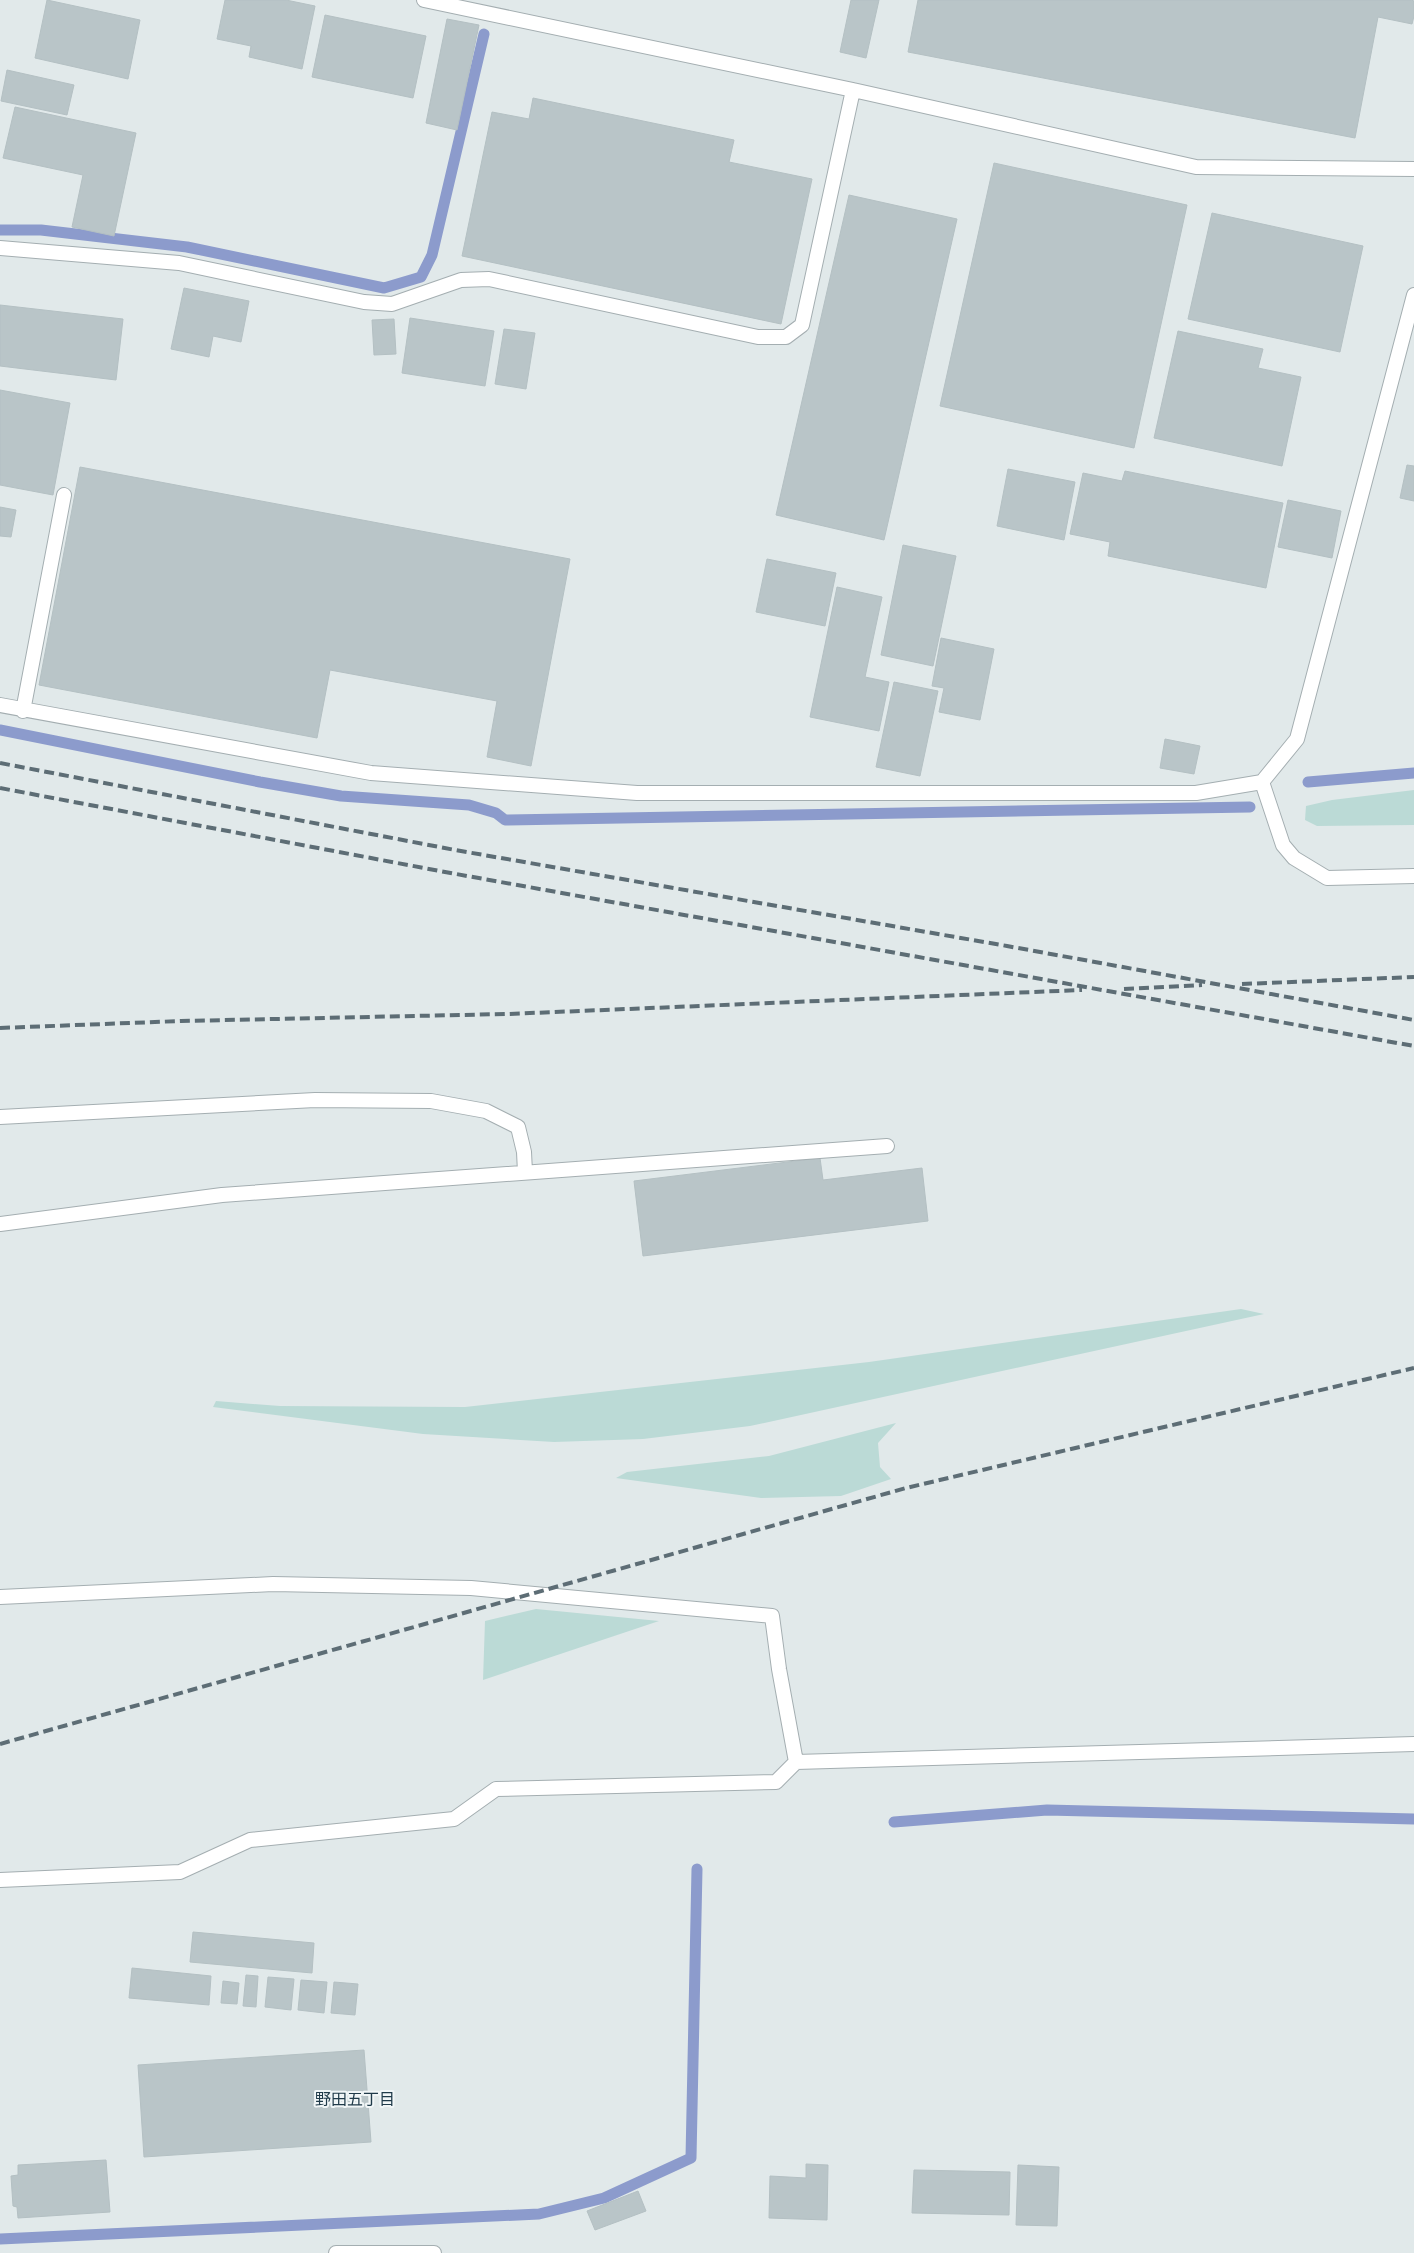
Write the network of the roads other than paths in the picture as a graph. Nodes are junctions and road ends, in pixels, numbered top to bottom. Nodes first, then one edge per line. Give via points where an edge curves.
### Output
1 (424, 0) edge
2 (853, 90) junction
3 (1414, 170) edge
4 (0, 248) edge
5 (1414, 295) edge
6 (64, 495) dead end
7 (0, 706) edge
8 (23, 711) junction
9 (1262, 782) junction
10 (1414, 876) edge
11 (0, 1117) edge
12 (886, 1146) dead end
13 (525, 1172) junction
14 (0, 1224) edge
15 (0, 1597) edge
16 (1414, 1744) edge
17 (796, 1762) junction
18 (0, 1880) edge
19 (336, 2253) edge
20 (434, 2253) edge

1 - 2 street
2 - 3 street via 1196,167
2 - 4 street via 802,325 786,337 758,337 489,279 461,280 392,304 364,302 179,263
5 - 9 street via 1297,739
6 - 8 street
7 - 8 street
8 - 9 street via 371,772 637,793 1196,793
9 - 10 street via 1283,845 1294,858 1326,878
11 - 13 street via 315,1100 431,1101 486,1111 518,1127
12 - 13 street
13 - 14 street via 222,1195
15 - 17 street via 273,1584 462,1587 772,1616
16 - 17 street
17 - 18 street via 776,1782 496,1789 454,1819 250,1840 180,1872
19 - 20 street

